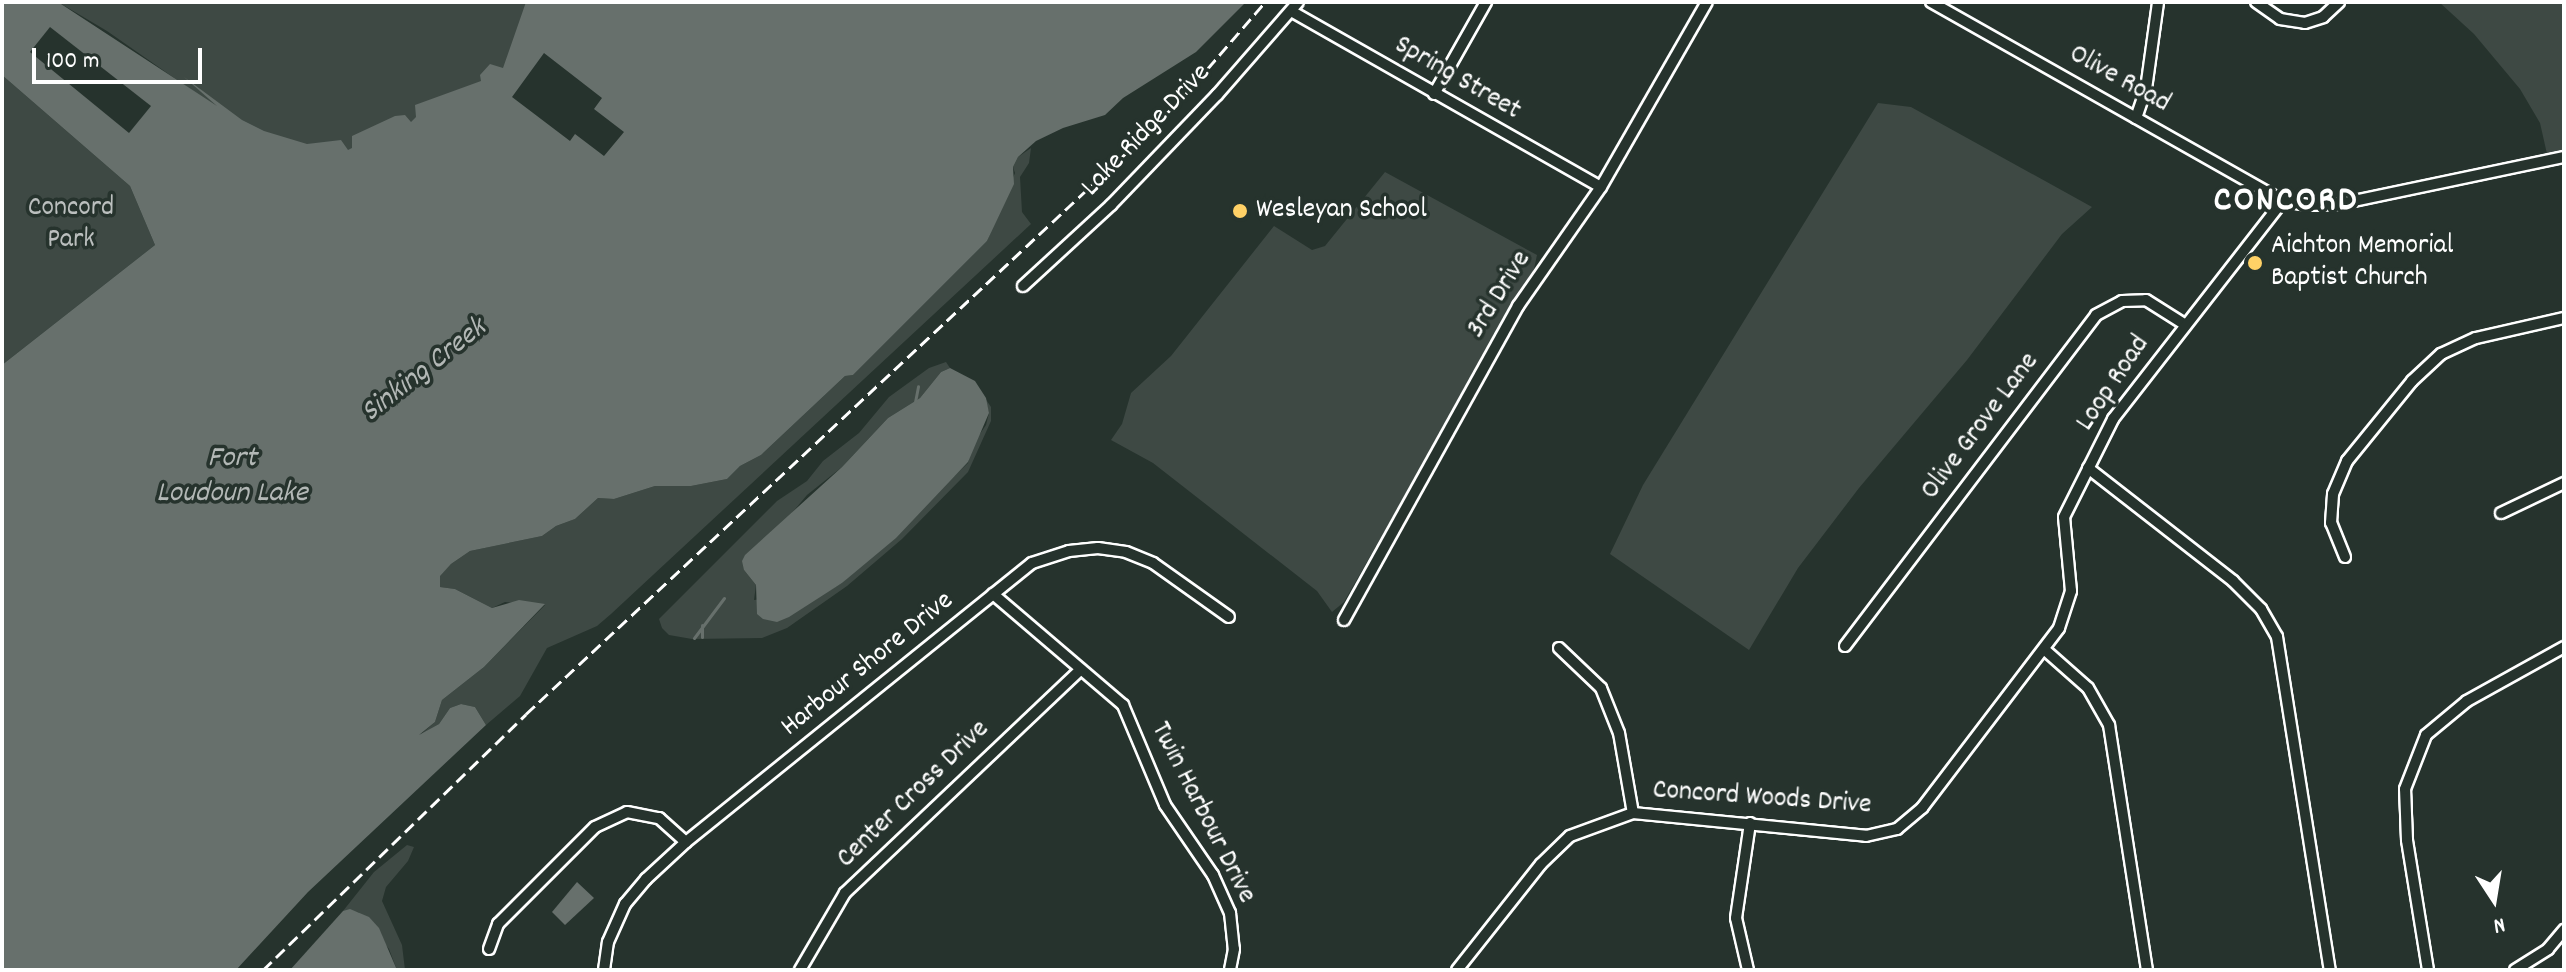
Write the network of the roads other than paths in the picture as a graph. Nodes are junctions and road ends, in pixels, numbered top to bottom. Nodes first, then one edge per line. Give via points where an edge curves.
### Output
1 (1486, 2) edge
2 (1707, 2) edge
3 (1931, 2) edge
4 (2158, 2) edge
5 (2256, 2) edge
6 (2339, 2) edge
7 (1294, 6) edge
8 (1434, 94) junction
9 (2136, 118) junction
10 (2564, 157) edge
11 (1601, 187) junction
12 (2283, 201) junction
13 (1023, 286) dead end
14 (2564, 318) edge
15 (2184, 324) junction
16 (2088, 468) junction
17 (2564, 483) edge
18 (2501, 513) dead end
19 (2345, 557) dead end
20 (993, 594) junction
21 (1229, 617) dead end
22 (1344, 620) dead end
23 (1845, 646) dead end
24 (2564, 647) edge
25 (1559, 648) dead end
26 (2045, 650) junction
27 (1080, 670) junction
28 (1633, 813) junction
29 (1750, 823) junction
30 (686, 842) junction
31 (2564, 930) edge
32 (489, 949) dead end
33 (604, 970) edge
34 (800, 970) edge
35 (1230, 970) edge
36 (1457, 970) edge
37 (1748, 970) edge
38 (2147, 970) edge
39 (2330, 970) edge
40 (2428, 970) edge
41 (2515, 970) edge

1 - 8 street
2 - 11 street, 3rd Drive
3 - 9 street, Olive Road
4 - 9 street via 2146,89
5 - 6 street via 2280,19 2305,23 2323,17
7 - 8 street, Spring Street
7 - 13 street, Lake Ridge Drive via 1111,205
8 - 11 street, Spring Street
9 - 12 street, Olive Road
10 - 12 street via 2339,204
11 - 22 street, 3rd Drive via 1518,306
12 - 15 street, Loop Road
14 - 19 street via 2476,338 2441,354 2412,381 2347,461 2333,494 2331,523
15 - 16 street, Loop Road via 2113,419
15 - 23 street, Olive Grove Lane via 2146,300 2122,301 2096,315
16 - 26 street, Concord Woods Drive via 2064,517 2071,591
16 - 39 street, Loop Road via 2233,581 2261,609 2277,637
17 - 18 street
20 - 21 street, Harbour Shore Drive via 1032,563 1098,548 1153,563
20 - 27 street, Twin Harbour Drive
20 - 30 street, Harbour Shore Drive
24 - 40 street via 2467,701 2426,735 2405,789 2407,840
25 - 28 street via 1601,688 1619,733
26 - 29 street, Concord Woods Drive via 1922,808 1897,829 1866,836
26 - 38 street via 2088,688 2109,725
27 - 34 street, Center Cross Drive via 845,893
27 - 35 street, Twin Harbour Drive via 1123,705 1165,805 1213,875 1230,913
28 - 29 street, Concord Woods Drive
28 - 36 street, Concord Woods Drive via 1570,836 1541,864
29 - 37 street via 1736,918
30 - 32 street via 659,818 627,812 595,827 498,924
30 - 33 street, Harbour Shore Drive via 625,904 608,942
31 - 41 street via 2548,949

